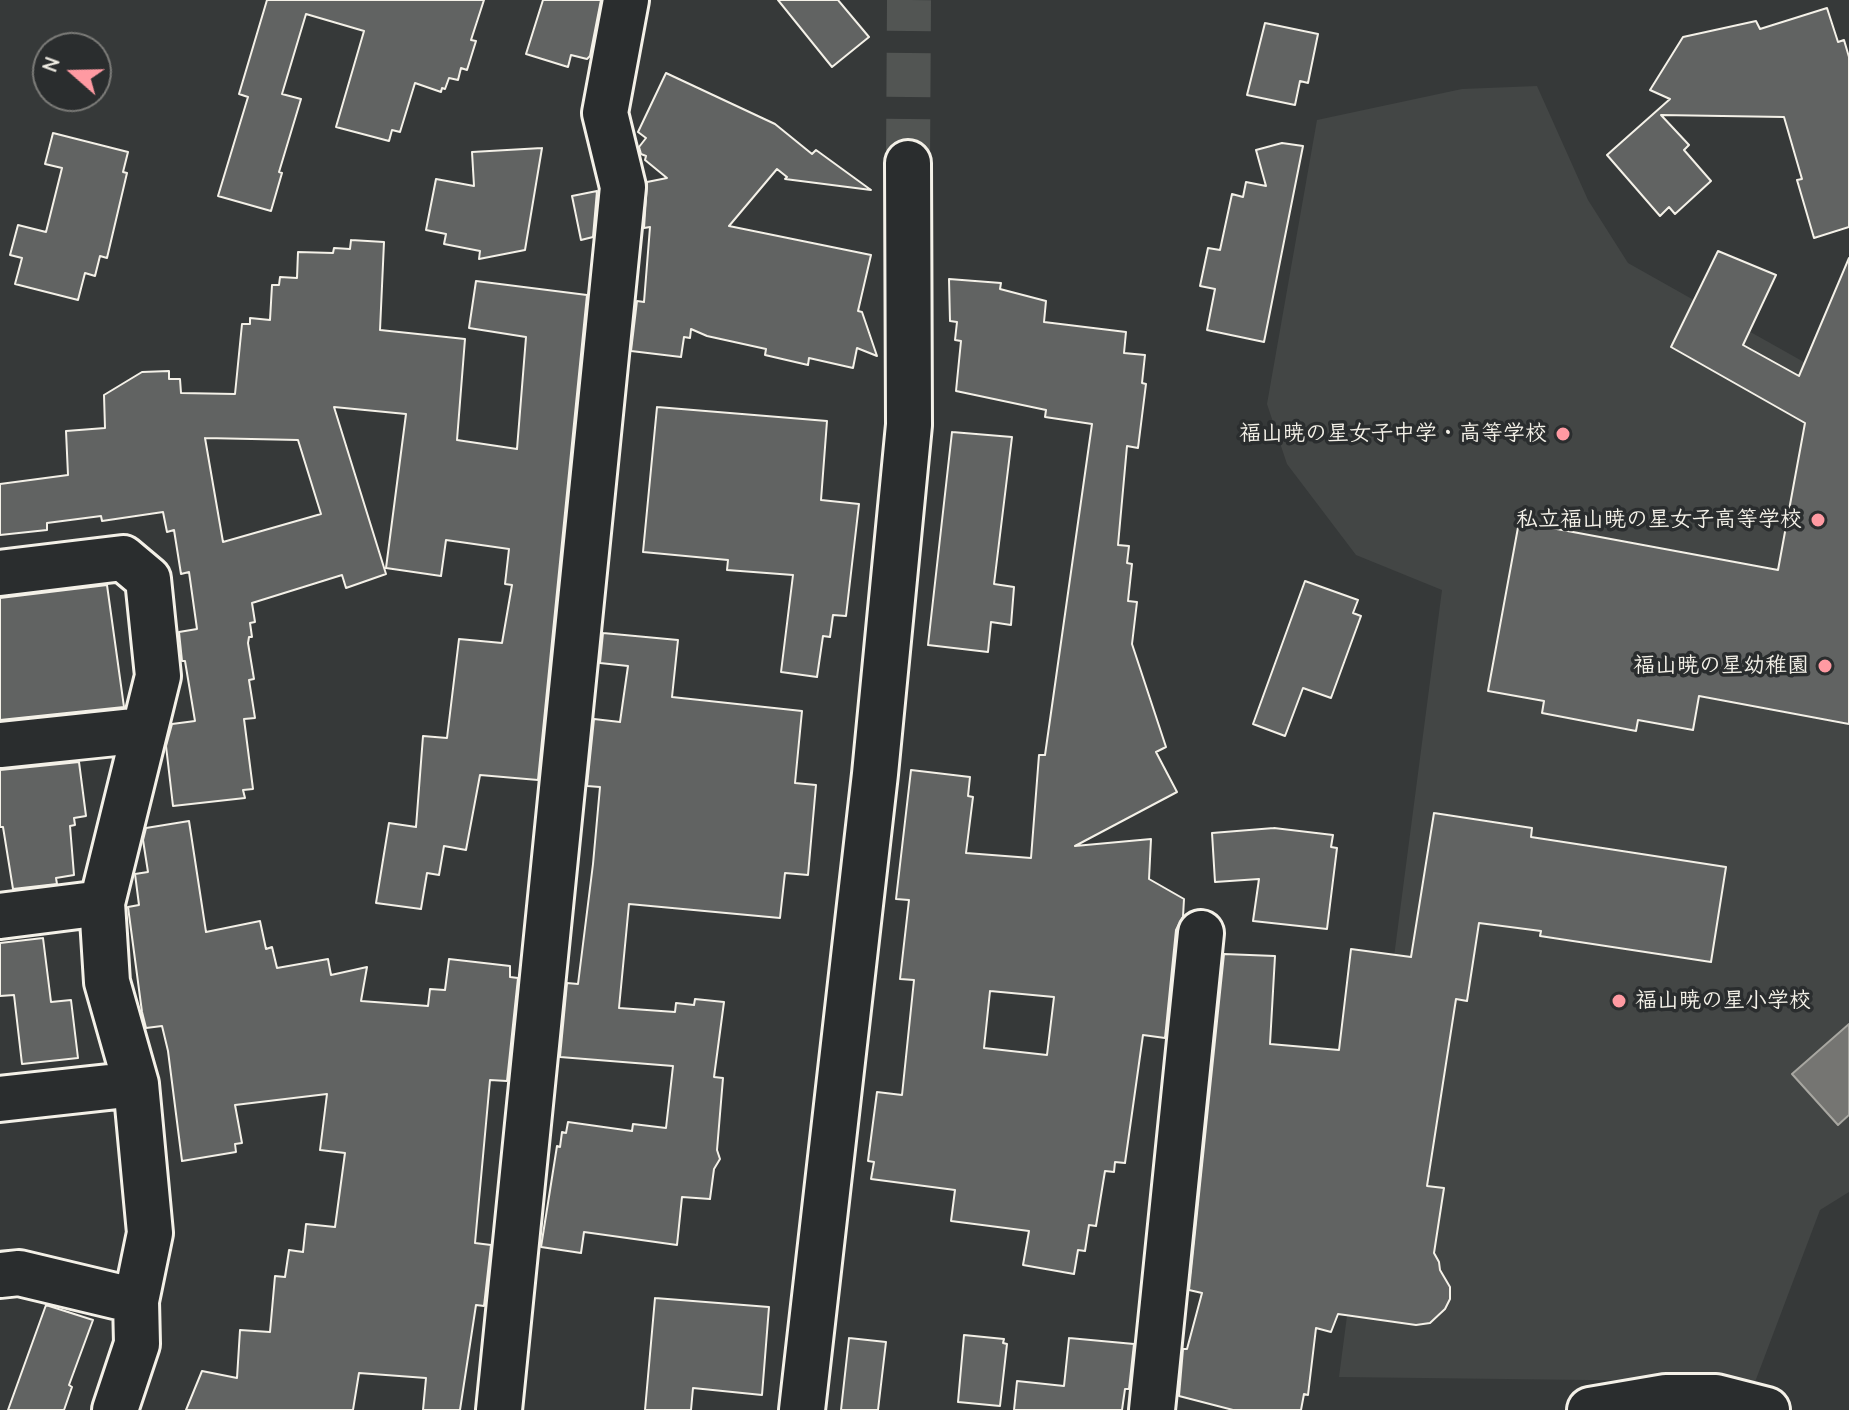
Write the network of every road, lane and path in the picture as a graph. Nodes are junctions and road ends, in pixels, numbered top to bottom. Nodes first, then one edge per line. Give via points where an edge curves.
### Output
1 (626, 0) edge
2 (908, 163) tunnel mouth
3 (0, 573) edge
4 (144, 730) junction
5 (0, 745) edge
6 (102, 903) junction
7 (0, 916) edge
8 (1201, 933) dead end
9 (136, 1084) junction
10 (0, 1099) edge
11 (0, 1275) edge
12 (136, 1301) junction
13 (115, 1410) edge
14 (499, 1410) edge
15 (802, 1410) edge
16 (1152, 1410) edge
17 (1590, 1410) edge
18 (1767, 1410) edge

1 - 14 street via 605,113 623,187
2 - 15 street via 909,425
3 - 4 street via 123,558 148,579 158,676
4 - 5 street
4 - 6 street
6 - 7 street
6 - 9 street via 107,982
8 - 16 street
9 - 10 street
9 - 12 street via 150,1233
11 - 12 street via 19,1273
12 - 13 street via 137,1344
17 - 18 street via 1666,1397 1716,1397

